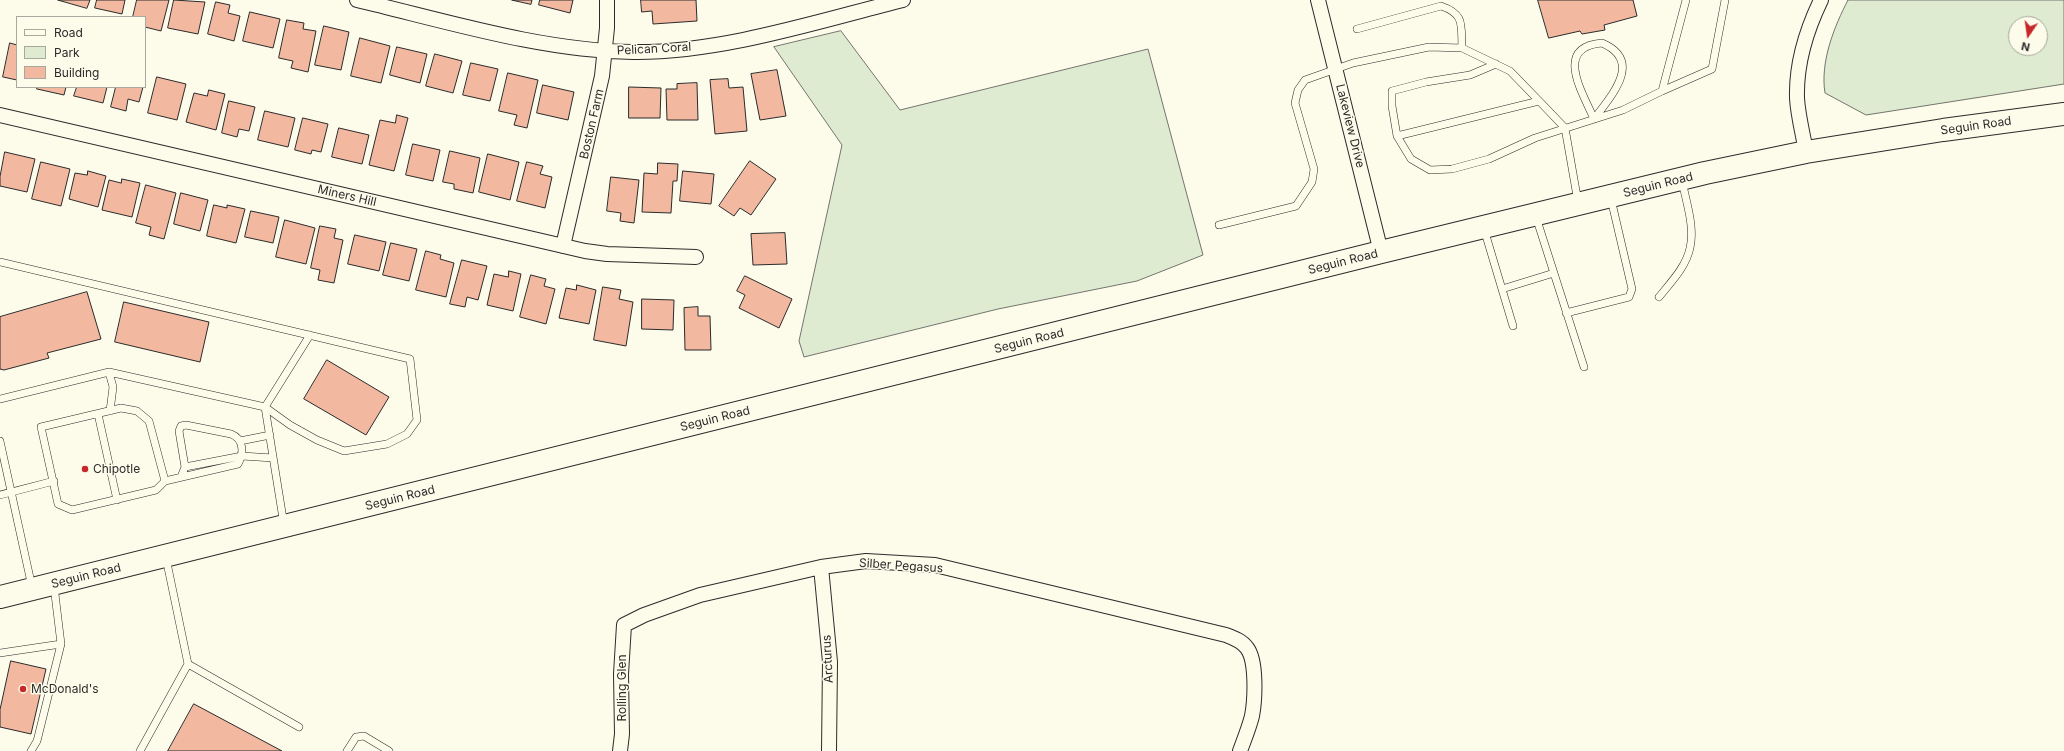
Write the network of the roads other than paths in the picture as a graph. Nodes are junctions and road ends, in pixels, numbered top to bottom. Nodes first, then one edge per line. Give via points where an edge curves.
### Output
1 (357, 0) edge
2 (607, 0) edge
3 (904, 0) edge
4 (1318, 0) edge
5 (1686, 0) edge
6 (1725, 0) edge
7 (1821, 0) edge
8 (1357, 29) dead end
9 (1462, 48) junction
10 (606, 51) junction
11 (1496, 64) junction
12 (1336, 69) junction
13 (1662, 91) junction
14 (1539, 101) junction
15 (2064, 114) edge
16 (0, 115) edge
17 (1594, 119) junction
18 (1565, 128) junction
19 (1397, 136) junction
20 (1806, 152) junction
21 (1682, 179) junction
22 (1610, 196) junction
23 (1578, 204) junction
24 (1535, 214) junction
25 (1219, 225) dead end
26 (1483, 227) junction
27 (563, 246) junction
28 (1381, 252) junction
29 (696, 257) dead end
30 (0, 262) edge
31 (1554, 273) junction
32 (1502, 289) junction
33 (1659, 297) dead end
34 (1566, 313) junction
35 (1513, 326) dead end
36 (310, 335) junction
37 (1584, 367) dead end
38 (109, 372) junction
39 (0, 399) edge
40 (265, 408) junction
41 (110, 411) junction
42 (98, 414) junction
43 (270, 435) junction
44 (0, 441) edge
45 (240, 441) junction
46 (242, 456) junction
47 (274, 458) junction
48 (185, 467) junction
49 (181, 477) junction
50 (54, 481) junction
51 (164, 481) junction
52 (11, 492) junction
53 (0, 495) edge
54 (117, 500) junction
55 (285, 527) junction
56 (165, 556) junction
57 (821, 567) junction
58 (54, 584) junction
59 (33, 589) junction
60 (0, 597) edge
61 (624, 625) joint
62 (61, 644) junction
63 (0, 653) edge
64 (188, 664) junction
65 (299, 727) dead end
66 (33, 750) edge
67 (140, 751) edge
68 (347, 751) edge
69 (389, 751) edge
70 (620, 751) edge
71 (829, 751) edge
72 (1240, 751) edge

1 - 10 street, Pelican Coral via 527,40
2 - 10 street, Boston Farm
3 - 10 street, Pelican Coral via 748,38 667,50
4 - 12 street, Lakeview Drive
5 - 13 lane
6 - 13 lane via 1712,69
7 - 20 street via 1812,19 1799,65 1797,98
8 - 9 lane via 1441,6 1459,15
9 - 11 lane
9 - 12 lane via 1429,47 1386,55
10 - 27 street, Boston Farm via 599,95
11 - 14 lane via 1510,71
11 - 19 lane via 1470,74 1392,91
12 - 25 lane via 1305,80 1298,90 1295,103 1314,169 1312,182 1296,206
12 - 28 street, Lakeview Drive
13 - 17 lane via 1623,110
14 - 18 lane
14 - 19 lane
15 - 20 main road, Seguin Road
16 - 27 street, Miners Hill
17 - 17 lane via 1610,98 1623,71 1620,56 1602,43 1580,52 1573,67
17 - 18 lane
18 - 19 lane via 1535,138 1489,159 1438,170 1430,170 1411,160
18 - 23 lane
20 - 21 main road, Seguin Road
21 - 22 main road, Seguin Road
21 - 33 lane via 1691,227 1690,248 1679,274
22 - 23 main road, Seguin Road
22 - 34 lane via 1632,289 1629,297
23 - 24 main road, Seguin Road
24 - 26 main road, Seguin Road
24 - 31 lane
26 - 28 main road, Seguin Road
26 - 32 lane
27 - 29 street, Miners Hill via 607,254
28 - 55 main road, Seguin Road
30 - 36 lane
31 - 32 lane
31 - 34 lane
32 - 35 lane
34 - 37 lane
36 - 40 lane
36 - 40 lane via 410,359 417,420 407,434 387,444 344,452 290,425
38 - 39 lane
38 - 40 lane
38 - 41 lane via 113,387
40 - 43 lane
41 - 42 lane
41 - 51 lane via 121,408 137,411 149,421
42 - 50 lane via 41,427
42 - 54 lane
43 - 45 lane
43 - 47 lane
44 - 52 lane
45 - 46 lane
45 - 48 lane via 231,434 181,426 179,431
46 - 47 lane
46 - 48 lane
46 - 49 lane via 238,464
47 - 55 lane
48 - 49 lane
49 - 51 lane
50 - 52 lane
50 - 54 lane via 58,504 72,510
51 - 54 lane via 156,490
52 - 53 lane
52 - 59 lane
55 - 56 main road, Seguin Road
56 - 58 main road, Seguin Road
56 - 64 lane
57 - 61 street, Silber Pegasus via 700,595 644,614
57 - 71 street, Arcturus via 830,662
57 - 72 street, Silber Pegasus via 866,561 935,565 1239,640 1247,648 1252,659 1254,677 1252,715
58 - 59 main road, Seguin Road
58 - 62 lane
59 - 60 main road, Seguin Road
61 - 70 street, Rolling Glen via 621,651
62 - 63 lane
62 - 66 lane
64 - 65 lane
64 - 67 lane
68 - 69 lane via 356,737 364,736

